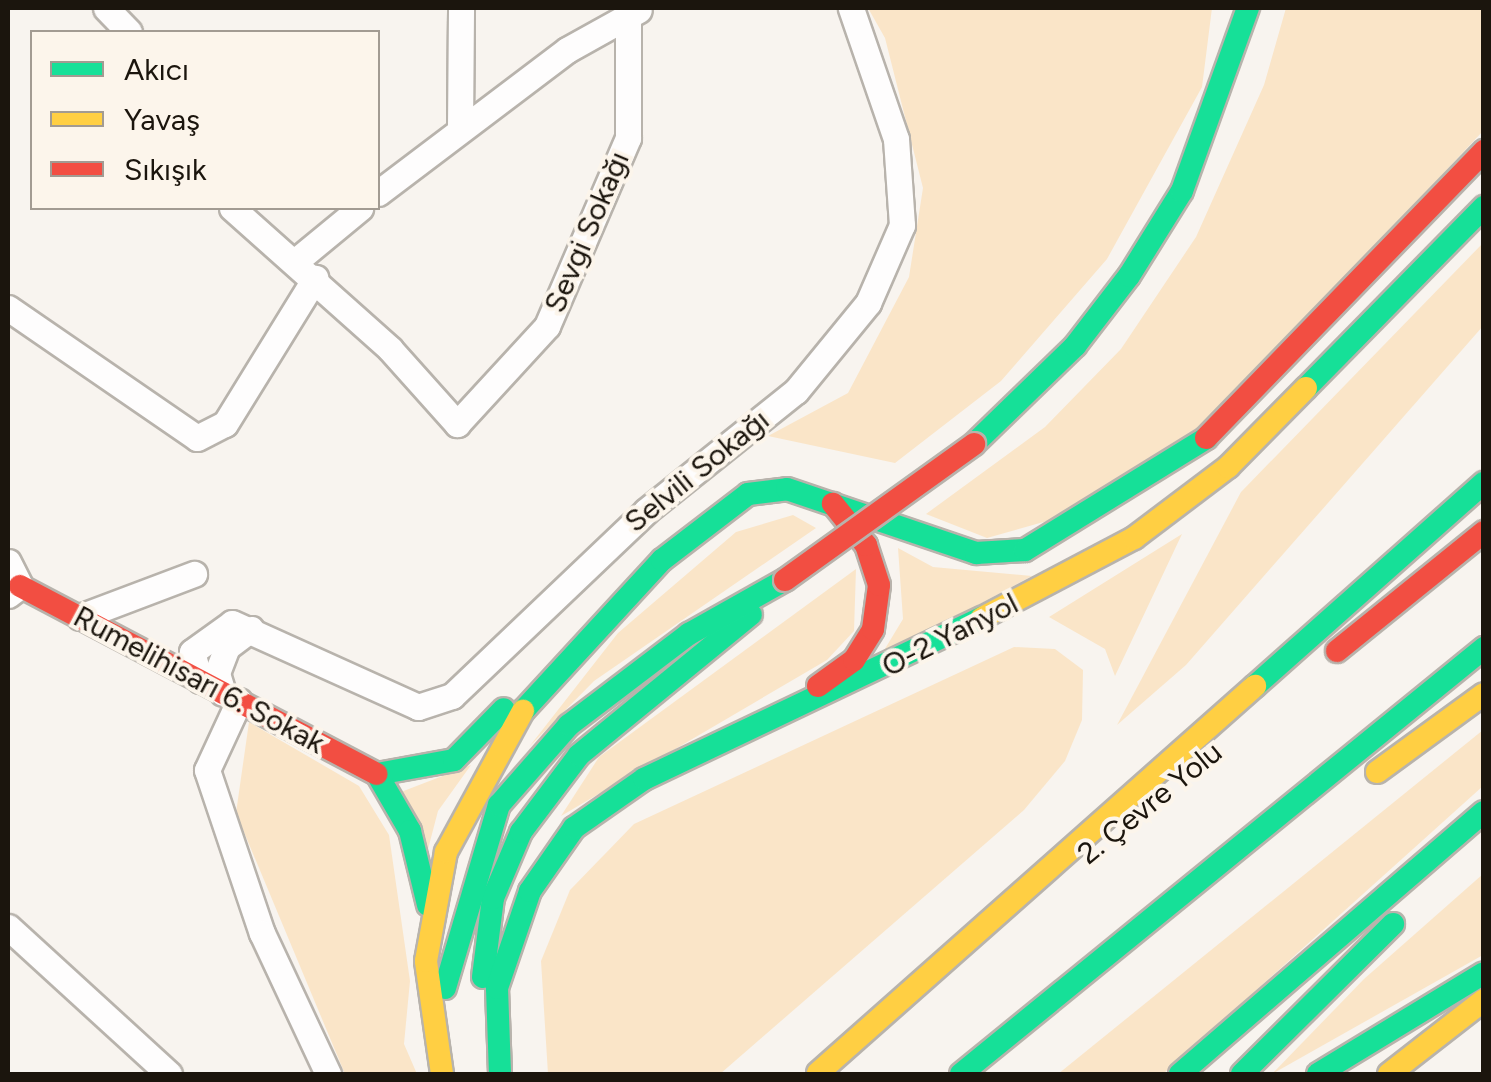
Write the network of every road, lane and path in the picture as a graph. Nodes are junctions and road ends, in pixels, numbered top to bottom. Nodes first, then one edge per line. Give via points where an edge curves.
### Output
1 (106, 8) edge
2 (461, 8) edge
3 (852, 8) edge
4 (1248, 8) edge
5 (636, 12) edge
6 (127, 30) edge
7 (460, 126) junction
8 (1484, 151) edge
9 (380, 192) edge
10 (1484, 207) edge
11 (234, 210) edge
12 (358, 210) edge
13 (306, 269) junction
14 (8, 308) edge
15 (1484, 482) edge
16 (830, 500) junction
17 (1484, 532) edge
18 (8, 562) edge
19 (194, 574) dead end
20 (785, 580) junction
21 (14, 590) edge
22 (80, 617) junction
23 (251, 629) junction
24 (579, 640) junction
25 (1484, 648) edge
26 (200, 680) junction
27 (1484, 694) edge
28 (231, 697) junction
29 (769, 725) junction
30 (377, 774) junction
31 (1484, 812) edge
32 (1484, 828) edge
33 (430, 916) junction
34 (8, 927) edge
35 (1484, 972) edge
36 (1484, 1000) edge
37 (491, 1024) junction
38 (169, 1074) edge
39 (328, 1074) edge
40 (442, 1074) edge
41 (500, 1074) edge
42 (817, 1074) edge
43 (963, 1074) edge
44 (1180, 1074) edge
45 (1242, 1074) edge
46 (1318, 1074) edge
47 (1390, 1074) edge

1 - 6 street
2 - 7 street
3 - 23 street, Selvili Sokağı via 896,139 902,225 868,303 796,391 646,511 452,696 418,707
4 - 20 main road, bridge via 1182,191 1129,276 1063,358 974,444
5 - 7 street
5 - 13 street, Sevgi Sokağı via 628,138 547,326 457,424
7 - 9 street
8 - 16 main road via 1213,433 1068,532 1026,550 976,553
10 - 29 main road, O-2 Yanyol via 1228,467 1134,538
11 - 13 street
12 - 13 street
13 - 14 street via 226,424 197,438
15 - 42 main road
16 - 24 main road via 787,489 748,494
16 - 29 main road via 866,545 879,585 873,629 854,660
17 - 42 main road, 2. Çevre Yolu
18 - 21 street
19 - 22 street
20 - 37 main road via 705,659 579,755 521,832 493,898 483,976
20 - 40 main road via 689,634 570,725 499,805 452,946
21 - 22 main road, Rumelihisarı 6. Sokak
22 - 26 main road, Rumelihisarı 6. Sokak
23 - 26 street via 211,631 192,652
23 - 28 street via 227,647 217,673
24 - 30 main road via 454,760
24 - 33 main road via 475,786
25 - 43 main road
26 - 28 main road, Rumelihisarı 6. Sokak
27 - 43 main road
28 - 30 main road, Rumelihisarı 6. Sokak
28 - 39 street via 207,770 262,933
29 - 37 main road, O-2 Yanyol via 644,779 574,828 530,891
30 - 33 main road via 410,831
31 - 44 main road
32 - 45 main road
33 - 40 main road via 426,1008
34 - 38 street
35 - 46 main road
36 - 47 main road
37 - 41 main road, O-2 Yanyol

